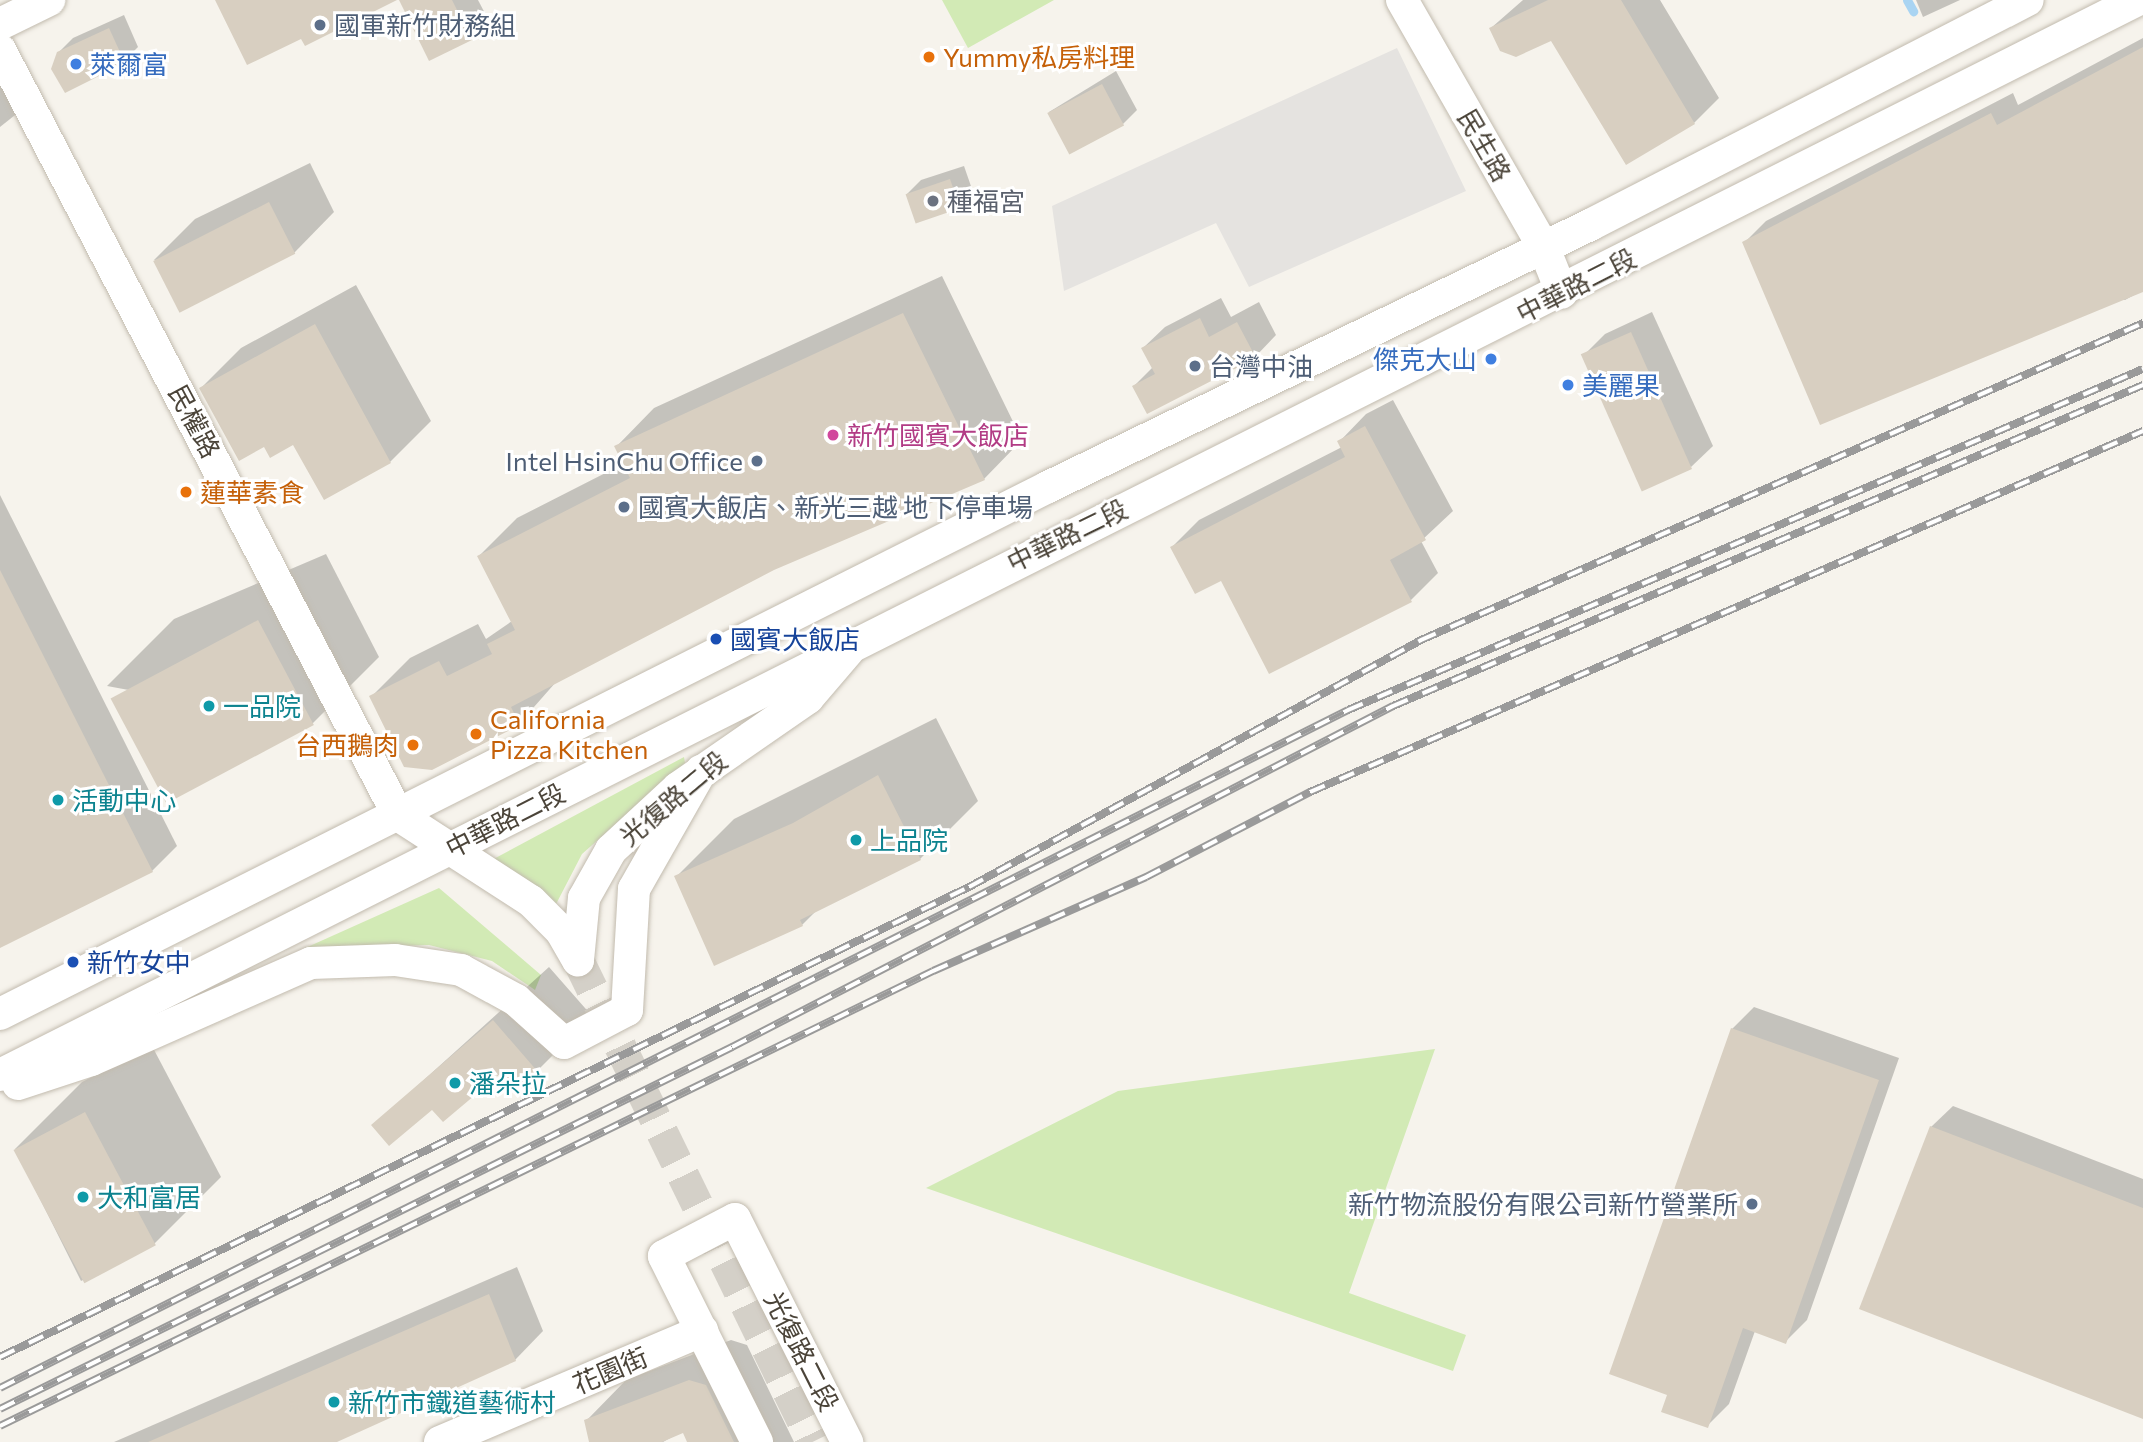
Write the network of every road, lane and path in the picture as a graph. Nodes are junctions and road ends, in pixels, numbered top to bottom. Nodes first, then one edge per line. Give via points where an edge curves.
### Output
1 (49, 0) edge
2 (1402, 0) edge
3 (2027, 0) edge
4 (2137, 0) edge
5 (0, 24) edge
6 (0, 50) edge
7 (1544, 248) junction
8 (1562, 293) junction
9 (860, 638) junction
10 (701, 772) junction
11 (398, 815) junction
12 (448, 850) junction
13 (0, 1014) edge
14 (0, 1075) edge
15 (0, 1090) edge
16 (702, 1331) junction
17 (440, 1442) edge
18 (757, 1442) edge
19 (847, 1442) edge

1 - 5 street
2 - 7 street, 民生路
3 - 7 street, 中華路二段
4 - 8 street, 中華路二段
6 - 11 street, 民權路
7 - 8 street, 民生路
7 - 11 street, 中華路二段 via 1048,486
8 - 9 street, 中華路二段
9 - 10 street, 光復路二段 via 808,698
9 - 12 street, 中華路二段
10 - 12 street, 光復路二段 via 611,850 584,898 578,960 531,901
10 - 15 street via 634,888 627,1010 564,1043 516,1000 461,970 395,961 311,963 91,1060
11 - 12 street, 民權路
11 - 13 street, 中華路二段
12 - 14 street, 中華路二段
16 - 17 street, 花園街
16 - 18 street, 光復路二段
16 - 19 street, 光復路二段 via 664,1256 735,1219

